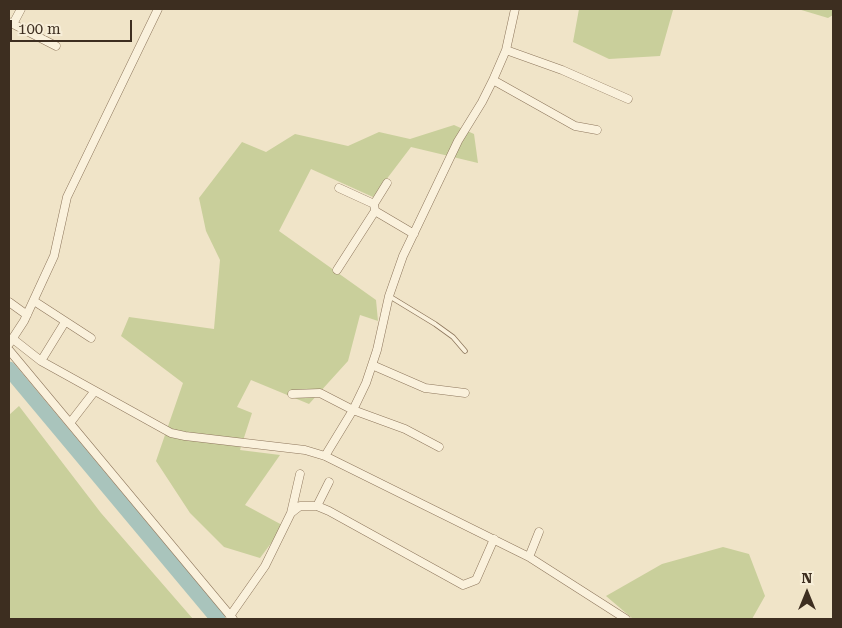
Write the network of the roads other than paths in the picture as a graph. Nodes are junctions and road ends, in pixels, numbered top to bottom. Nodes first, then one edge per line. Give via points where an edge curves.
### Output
1 (21, 9) edge
2 (158, 9) edge
3 (515, 9) edge
4 (11, 23) edge
5 (56, 46) dead end
6 (506, 50) junction
7 (493, 80) junction
8 (628, 100) dead end
9 (597, 130) dead end
10 (387, 183) dead end
11 (339, 188) dead end
12 (374, 207) junction
13 (414, 234) junction
14 (337, 270) dead end
15 (389, 296) junction
16 (34, 301) junction
17 (9, 302) edge
18 (27, 315) junction
19 (64, 322) junction
20 (91, 338) dead end
21 (11, 342) edge
22 (9, 350) edge
23 (465, 352) dead end
24 (42, 361) junction
25 (372, 365) junction
26 (94, 392) junction
27 (465, 393) dead end
28 (292, 394) dead end
29 (353, 410) junction
30 (70, 423) junction
31 (439, 447) dead end
32 (325, 456) junction
33 (300, 474) dead end
34 (329, 482) dead end
35 (317, 506) junction
36 (291, 513) junction
37 (539, 532) dead end
38 (494, 539) junction
39 (529, 558) junction
40 (231, 618) edge
41 (626, 619) edge

1 - 4 street
2 - 16 street via 67,197 54,256
3 - 6 street
4 - 5 street
6 - 7 street
6 - 8 street via 562,70
7 - 9 street via 575,126
7 - 13 street via 458,141
10 - 12 street
11 - 12 street
12 - 13 street
12 - 14 street
13 - 15 street
15 - 23 lane via 453,336
15 - 25 street
16 - 18 street
16 - 19 street
17 - 18 street
18 - 21 street
19 - 20 street
19 - 24 street
21 - 24 street
22 - 30 street
24 - 26 street
25 - 27 street via 425,388
25 - 29 street
26 - 30 street
26 - 32 street via 171,433 305,450
28 - 29 street via 320,393
29 - 31 street via 405,429
29 - 32 street
30 - 40 street
32 - 38 street
33 - 36 street
34 - 35 street
35 - 36 street via 300,506
35 - 38 street via 463,585 476,580
36 - 40 street via 265,566
37 - 39 street
38 - 39 street
39 - 41 street

